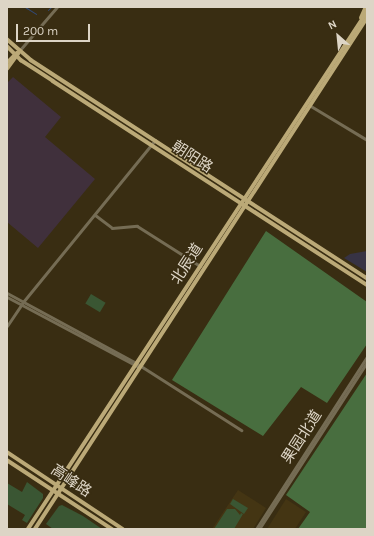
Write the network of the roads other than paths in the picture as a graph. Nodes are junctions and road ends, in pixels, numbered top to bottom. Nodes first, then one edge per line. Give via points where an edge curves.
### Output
1 (57, 7) edge
2 (366, 7) edge
3 (367, 12) edge
4 (367, 20) edge
5 (360, 26) junction
6 (7, 39) edge
7 (7, 46) edge
8 (20, 51) junction
9 (16, 55) junction
10 (7, 63) edge
11 (7, 69) edge
12 (306, 103) junction
13 (311, 105) junction
14 (367, 139) edge
15 (155, 140) junction
16 (151, 145) junction
17 (244, 197) junction
18 (249, 200) junction
19 (241, 203) junction
20 (245, 206) junction
21 (95, 215) junction
22 (200, 266) junction
23 (367, 278) edge
24 (367, 285) edge
25 (7, 293) edge
26 (7, 297) edge
27 (22, 303) junction
28 (7, 326) edge
29 (367, 357) edge
30 (367, 362) edge
31 (135, 364) junction
32 (141, 366) junction
33 (241, 430) dead end
34 (7, 452) edge
35 (7, 460) edge
36 (56, 485) junction
37 (61, 488) junction
38 (52, 491) junction
39 (57, 494) junction
40 (28, 529) edge
41 (34, 529) edge
42 (112, 529) edge
43 (123, 529) edge
44 (258, 529) edge

1 - 8 street
2 - 5 main road
3 - 5 main road, 北辰道
4 - 5 main road, 北辰道
5 - 12 main road, 北辰道
5 - 13 main road, 北辰道
6 - 8 main road, 朝阳路
7 - 9 main road, 朝阳路
8 - 9 main road
8 - 15 main road, 朝阳路
9 - 10 main road
9 - 11 main road
9 - 16 main road, 朝阳路
12 - 13 street
12 - 17 main road, 北辰道
13 - 14 street
13 - 18 main road, 北辰道
15 - 16 street
15 - 17 main road, 朝阳路
16 - 19 main road, 朝阳路
16 - 21 street
17 - 18 main road, 朝阳路
17 - 19 main road, 北辰道
18 - 20 main road, 北辰道
18 - 23 main road, 朝阳路
19 - 20 main road, 朝阳路
19 - 22 main road, 北辰道
20 - 24 main road, 朝阳路
20 - 32 main road, 北辰道
21 - 22 street via 112,228 137,226
21 - 27 street
22 - 31 main road, 北辰道
25 - 27 street
26 - 27 street
27 - 28 street
27 - 31 street
29 - 44 street, 果园北道
30 - 44 street, 果园北道
31 - 32 street
31 - 36 main road, 北辰道
32 - 33 street
32 - 37 main road, 北辰道
34 - 36 main road, 高峰路
35 - 38 main road, 高峰路
36 - 37 main road, 高峰路
36 - 38 main road, 北辰道
37 - 39 main road, 北辰道
37 - 43 main road, 高峰路
38 - 39 main road, 高峰路
38 - 40 main road, 北辰道
39 - 41 main road, 北辰道
39 - 42 main road, 高峰路

